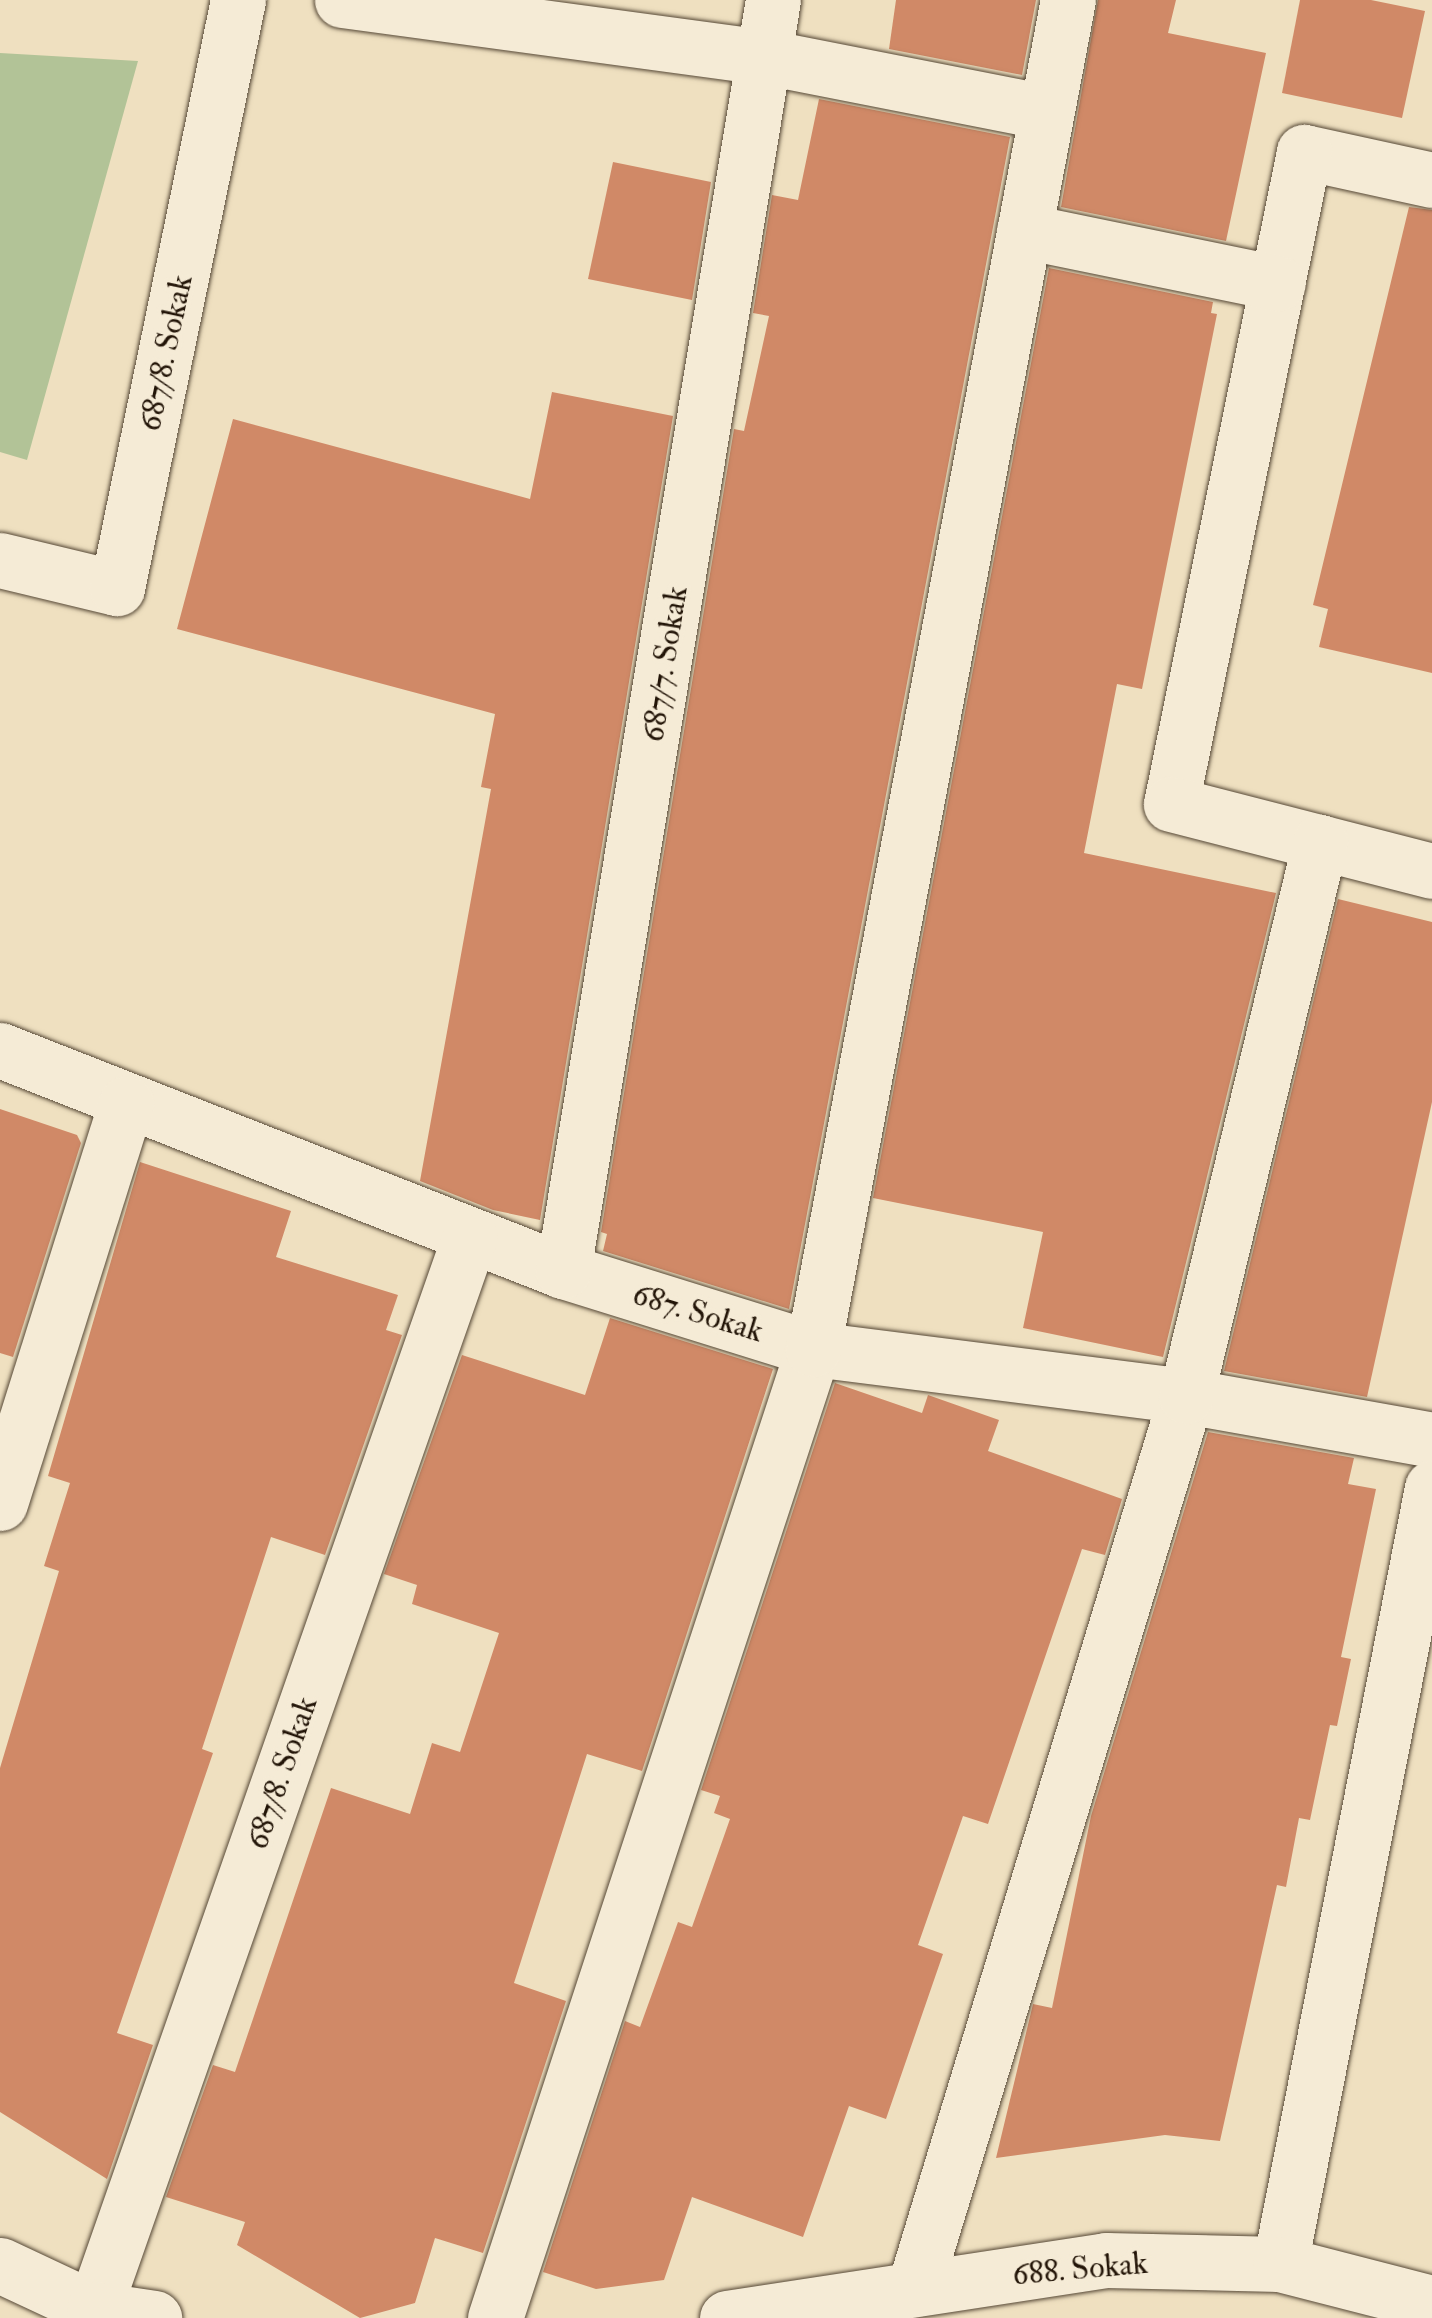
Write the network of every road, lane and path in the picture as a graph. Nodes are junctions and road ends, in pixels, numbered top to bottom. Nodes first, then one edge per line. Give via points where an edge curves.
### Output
1 (238, 0) edge
2 (342, 0) edge
3 (773, 0) edge
4 (1068, 0) edge
5 (432, 6) edge
6 (766, 57) junction
7 (1046, 112) junction
8 (1432, 180) edge
9 (1024, 232) junction
10 (1278, 284) junction
11 (0, 560) edge
12 (1320, 842) junction
13 (1432, 871) edge
14 (0, 1050) edge
15 (126, 1103) junction
16 (470, 1236) junction
17 (563, 1271) junction
18 (813, 1349) junction
19 (1186, 1396) junction
20 (1432, 1440) edge
21 (1432, 1488) edge
22 (0, 1503) edge
23 (1280, 2264) junction
24 (0, 2265) edge
25 (914, 2290) junction
26 (1432, 2304) edge
27 (94, 2309) junction
28 (154, 2318) edge
29 (495, 2318) edge
30 (727, 2318) edge

1 - 11 street, 687/8. Sokak via 117,588
2 - 5 street
3 - 6 street, 687/7. Sokak
4 - 7 street
5 - 6 street
6 - 7 street
6 - 17 street, 687/7. Sokak
7 - 9 street
8 - 10 street via 1304,152
9 - 10 street
9 - 18 street
10 - 12 street via 1172,804
12 - 13 street
12 - 19 street
14 - 15 street, 687. Sokak
15 - 16 street, 687. Sokak
15 - 22 street
16 - 17 street, 687. Sokak
16 - 27 street, 687/8. Sokak
17 - 18 street, 687. Sokak
18 - 19 street, 687. Sokak
18 - 29 street
19 - 20 street, 687. Sokak
19 - 25 street
21 - 23 street
23 - 25 street, 688. Sokak via 1106,2260
23 - 26 street, 688. Sokak
24 - 27 street
25 - 30 street, 688. Sokak
27 - 28 street

